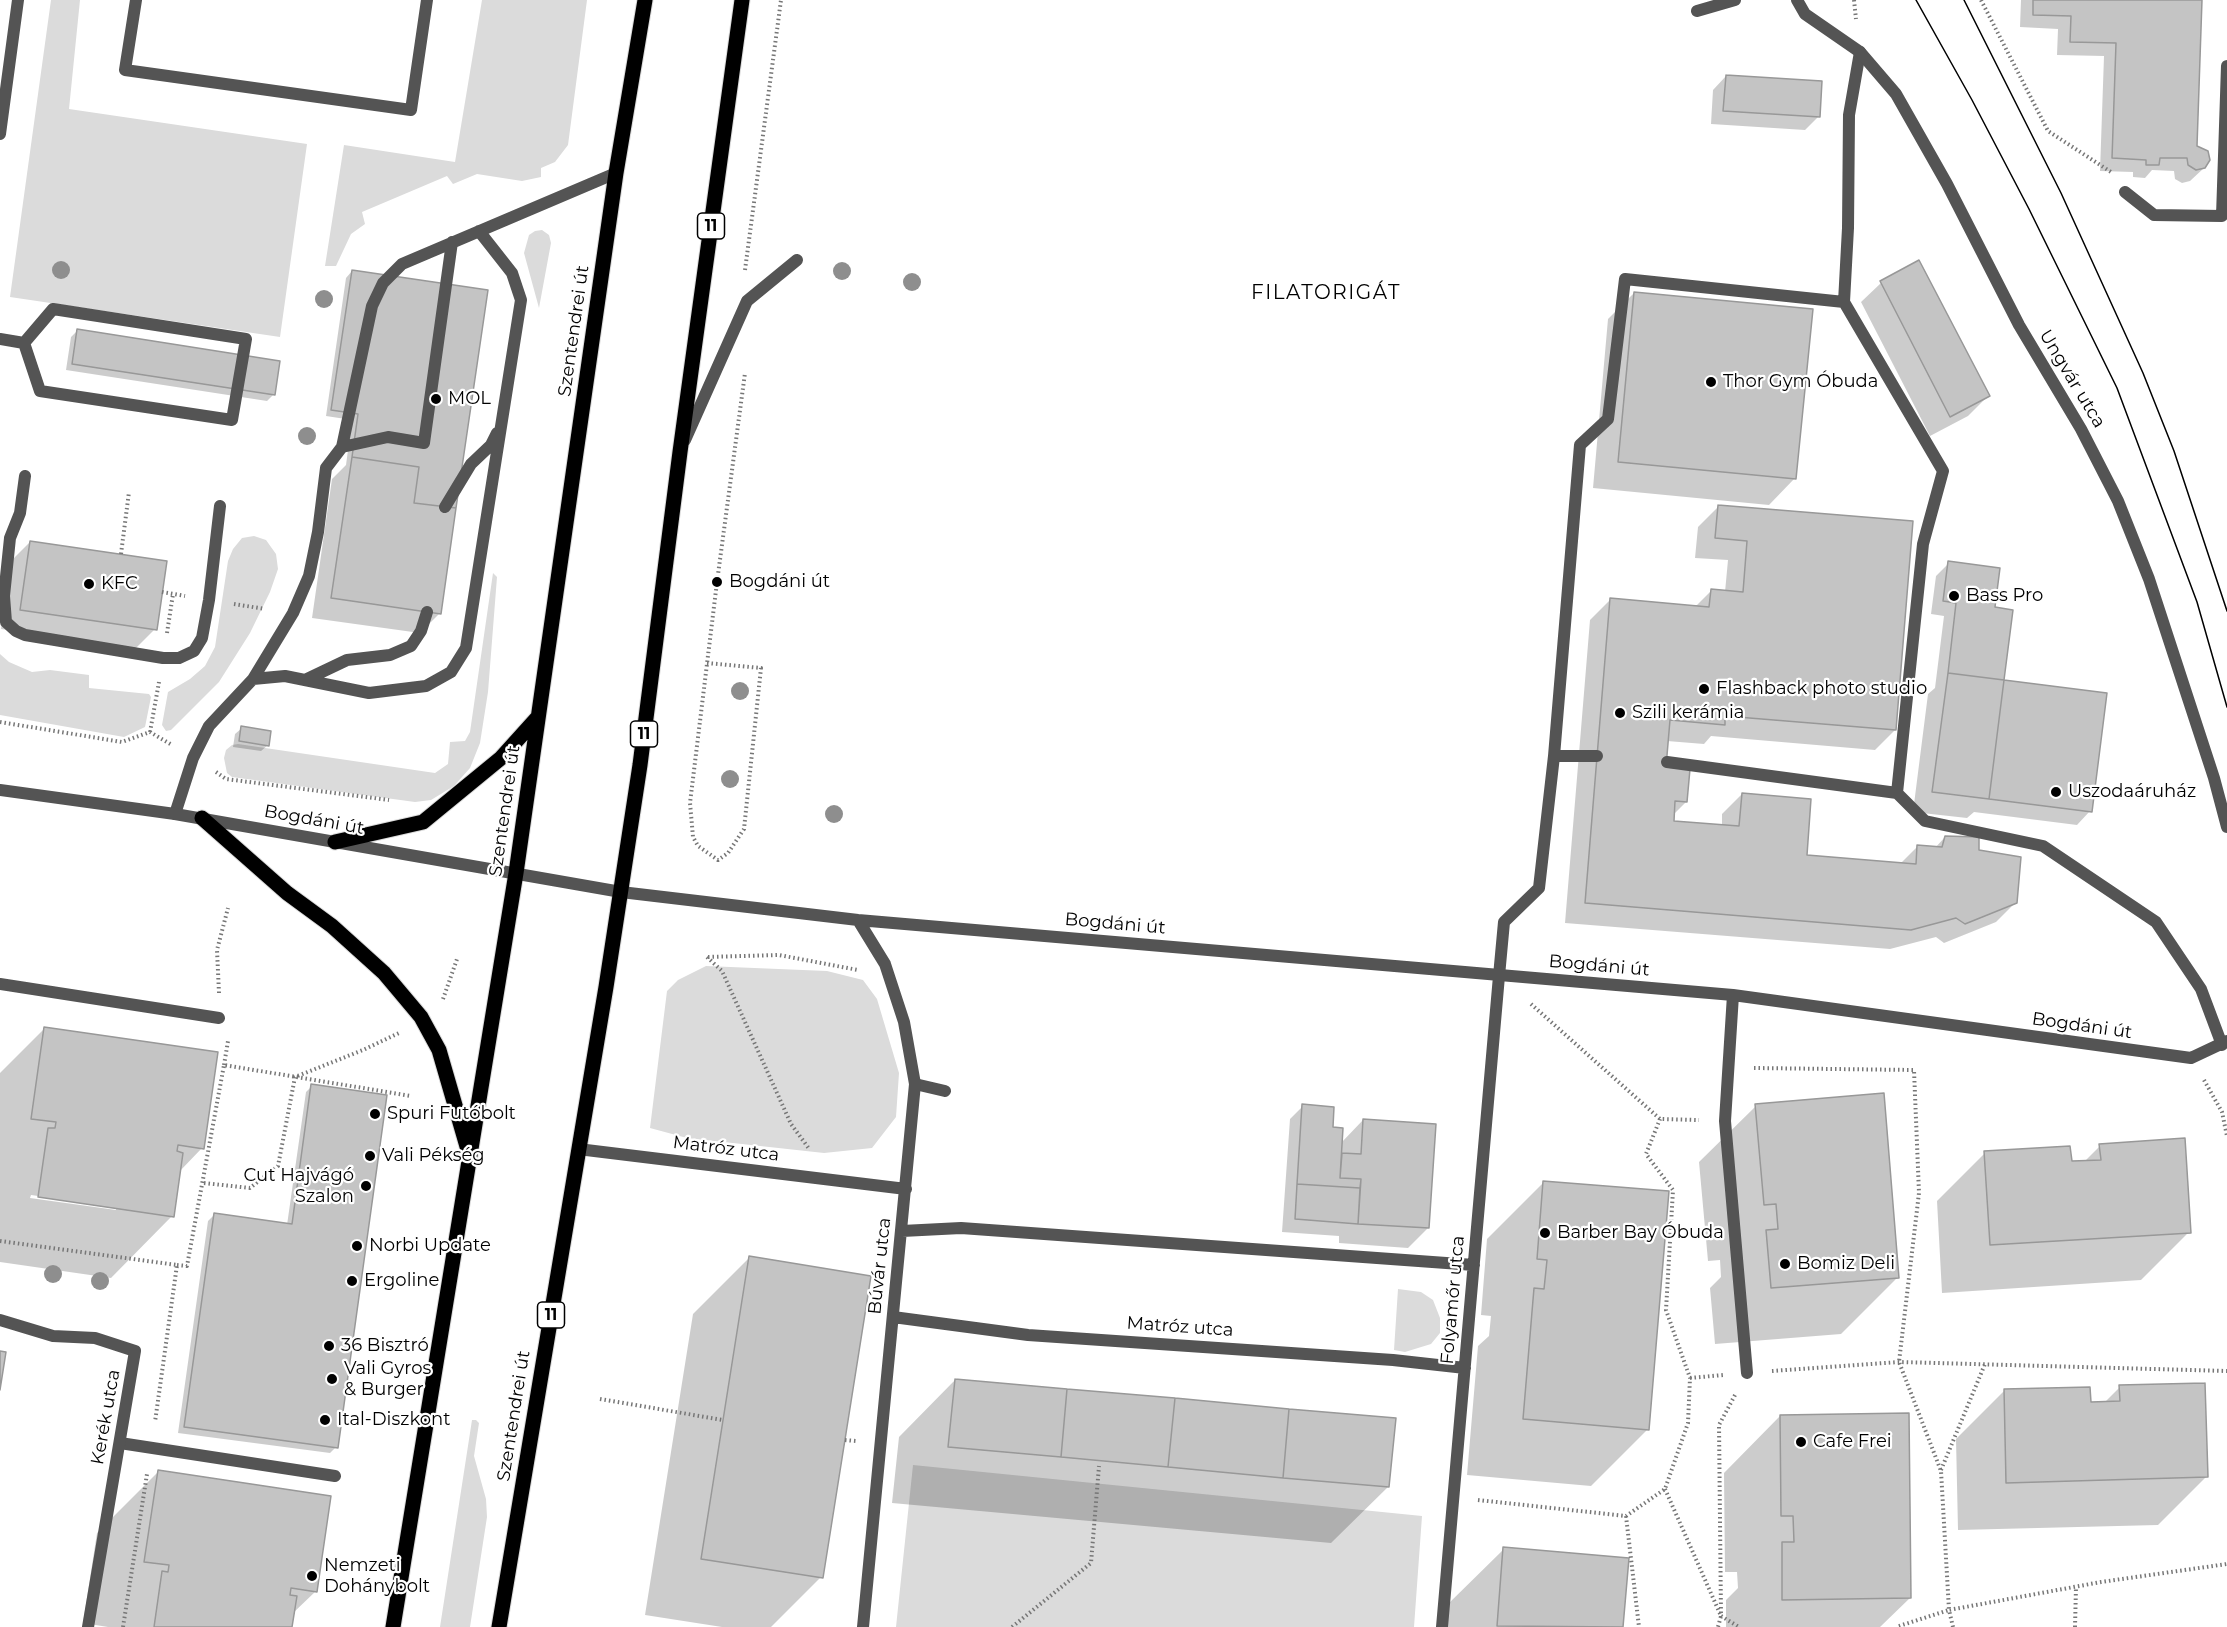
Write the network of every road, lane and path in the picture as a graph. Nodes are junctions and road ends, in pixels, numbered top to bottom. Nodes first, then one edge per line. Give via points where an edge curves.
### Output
1 (18, 0) edge
2 (136, 0) edge
3 (427, 0) edge
4 (645, 0) edge
5 (742, 0) edge
6 (782, 0) edge
7 (1735, 0) edge
8 (1797, 0) edge
9 (1981, 0) edge
10 (1697, 11) dead end
11 (1860, 52) junction
12 (2227, 66) edge
13 (0, 134) edge
14 (616, 173) junction
15 (2125, 192) joint
16 (479, 231) junction
17 (452, 242) junction
18 (797, 260) dead end
19 (747, 301) junction
20 (1844, 302) junction
21 (0, 339) edge
22 (24, 343) junction
23 (745, 371) dead end
24 (504, 415) junction
25 (342, 447) junction
26 (680, 452) junction
27 (25, 476) dead end
28 (129, 492) dead end
29 (220, 506) dead end
30 (445, 507) dead end
31 (121, 554) dead end
32 (209, 600) junction
33 (427, 612) dead end
34 (293, 613) junction
35 (707, 663) junction
36 (254, 679) junction
37 (305, 680) junction
38 (538, 717) junction
39 (0, 722) edge
40 (1554, 756) junction
41 (1597, 756) dead end
42 (194, 758) junction
43 (1667, 762) dead end
44 (0, 790) edge
45 (1897, 793) junction
46 (390, 801) dead end
47 (175, 814) junction
48 (202, 818) junction
49 (2227, 827) edge
50 (335, 842) junction
51 (516, 873) junction
52 (621, 892) junction
53 (228, 908) dead end
54 (858, 920) junction
55 (457, 959) dead end
56 (888, 974) junction
57 (1499, 976) junction
58 (0, 984) edge
59 (1733, 995) junction
60 (444, 999) dead end
61 (219, 1018) joint
62 (399, 1033) dead end
63 (2224, 1043) edge
64 (2191, 1058) junction
65 (1729, 1068) junction
66 (295, 1077) junction
67 (915, 1084) junction
68 (945, 1091) dead end
69 (411, 1096) dead end
70 (1660, 1119) junction
71 (1725, 1121) junction
72 (2227, 1136) edge
73 (578, 1149) junction
74 (469, 1154) junction
75 (817, 1178) junction
76 (204, 1182) junction
77 (906, 1189) junction
78 (902, 1231) junction
79 (177, 1265) dead end
80 (1474, 1265) junction
81 (893, 1317) junction
82 (0, 1320) edge
83 (1899, 1362) junction
84 (1985, 1364) junction
85 (1465, 1368) junction
86 (2227, 1371) edge
87 (1748, 1373) junction
88 (600, 1399) dead end
89 (723, 1420) dead end
90 (845, 1440) dead end
91 (857, 1442) dead end
92 (120, 1443) junction
93 (1099, 1466) dead end
94 (1941, 1471) junction
95 (335, 1476) dead end
96 (1665, 1489) junction
97 (1454, 1497) junction
98 (1626, 1516) junction
99 (2227, 1564) edge
100 (2076, 1587) junction
101 (1949, 1610) junction
102 (1721, 1616) junction
103 (88, 1627) edge
104 (393, 1627) edge
105 (499, 1627) edge
106 (863, 1627) edge
107 (1012, 1627) edge
108 (1442, 1627) edge
109 (1639, 1627) edge
110 (1718, 1627) edge
111 (1739, 1627) edge
112 (1896, 1627) edge
113 (1953, 1627) edge
114 (2075, 1627) edge

1 - 13 street
2 - 3 street via 125,70 411,110
4 - 14 main road, Szentendrei út
5 - 26 main road, Szentendrei út / 11
6 - 19 path via 745,262
7 - 10 street
8 - 11 street, Ungvár utca via 1805,14
9 - 15 path via 2048,131 2111,172
11 - 20 street via 1849,115
11 - 49 street, Ungvár utca via 1896,94 2118,501 2149,579
12 - 15 street via 2222,216 2154,215
14 - 16 street
14 - 38 main road, Szentendrei út
16 - 17 street
16 - 24 street via 512,273 521,300
17 - 25 street via 402,264 383,283 372,306
17 - 25 street via 424,443 388,437
18 - 19 street
19 - 26 street
20 - 40 street, Folyamőr utca via 1625,279 1608,419 1580,445
20 - 45 street via 1943,471 1923,544
21 - 22 street
22 - 22 street via 40,391 232,420 246,339 53,309
23 - 35 path
24 - 30 street via 491,445 471,464
24 - 37 street via 466,648 451,672 426,686 369,693
25 - 34 street via 326,468 309,576
26 - 52 main road, Szentendrei út / 11
27 - 32 street via 20,513 10,538 4,596 6,622 16,632 179,658 194,651 202,638
28 - 31 path
29 - 32 street
32 - 34 path
33 - 37 street via 411,645 390,655 347,660
34 - 36 street
35 - 35 path via 761,668 744,829 728,853 718,860 698,846 693,837 690,803
36 - 37 street via 285,676
36 - 42 street via 209,726
38 - 50 main road via 501,758 423,822
38 - 51 main road, Szentendrei út
39 - 42 path via 122,742 150,732
40 - 41 street
40 - 57 street, Folyamőr utca via 1539,888 1503,922
42 - 46 path via 226,779
42 - 47 street
43 - 45 street
44 - 47 street, Bogdáni út
45 - 63 street via 1925,821 2043,846 2156,922 2201,989
47 - 48 street, Bogdáni út
48 - 50 street, Bogdáni út
48 - 74 main road via 384,973 421,1017 439,1050
50 - 51 street, Bogdáni út
51 - 52 street, Bogdáni út
51 - 74 main road, Szentendrei út
52 - 54 street, Bogdáni út
52 - 73 main road, Szentendrei út / 11
53 - 61 path via 217,950
54 - 56 street, Búvár utca
54 - 57 street, Bogdáni út
55 - 60 path
56 - 67 street, Búvár utca via 904,1022
56 - 75 path via 778,956 707,957 722,971 791,1124 818,1160
57 - 59 street, Bogdáni út
57 - 70 path
57 - 80 street, Folyamőr utca
58 - 61 street
59 - 64 street, Bogdáni út
59 - 65 street
62 - 66 path
63 - 64 street
64 - 72 path via 2222,1112
65 - 71 street
65 - 83 path via 1914,1070 1919,1193
66 - 69 path
66 - 76 path via 278,1166 250,1188
66 - 76 path via 224,1065
67 - 68 street
67 - 77 street, Búvár utca
70 - 71 path
70 - 96 path via 1646,1154 1673,1190 1666,1310 1690,1378 1688,1423
71 - 87 street
73 - 75 street, Matróz utca
73 - 105 main road, Szentendrei út / 11
74 - 104 main road, Szentendrei út
75 - 77 street, Matróz utca
76 - 79 path via 188,1266
77 - 78 street, Búvár utca
78 - 80 street via 961,1228
78 - 81 street, Búvár utca
80 - 85 street, Folyamőr utca
81 - 85 street, Matróz utca via 1028,1335
81 - 106 street, Búvár utca
82 - 92 street, Kerék utca via 53,1336 95,1338 135,1351
83 - 84 path
83 - 87 path
83 - 94 path
84 - 86 path
84 - 94 path
85 - 97 street, Folyamőr utca
87 - 102 path via 1719,1425
88 - 89 path
90 - 91 path
92 - 95 street
92 - 103 street, Kerék utca
93 - 107 path via 1091,1563
94 - 101 path
96 - 98 path
96 - 102 path
97 - 98 path
97 - 108 street, Folyamőr utca
98 - 109 path
99 - 100 path
100 - 101 path
100 - 114 path
101 - 112 path
101 - 113 path
102 - 110 path
102 - 111 path

